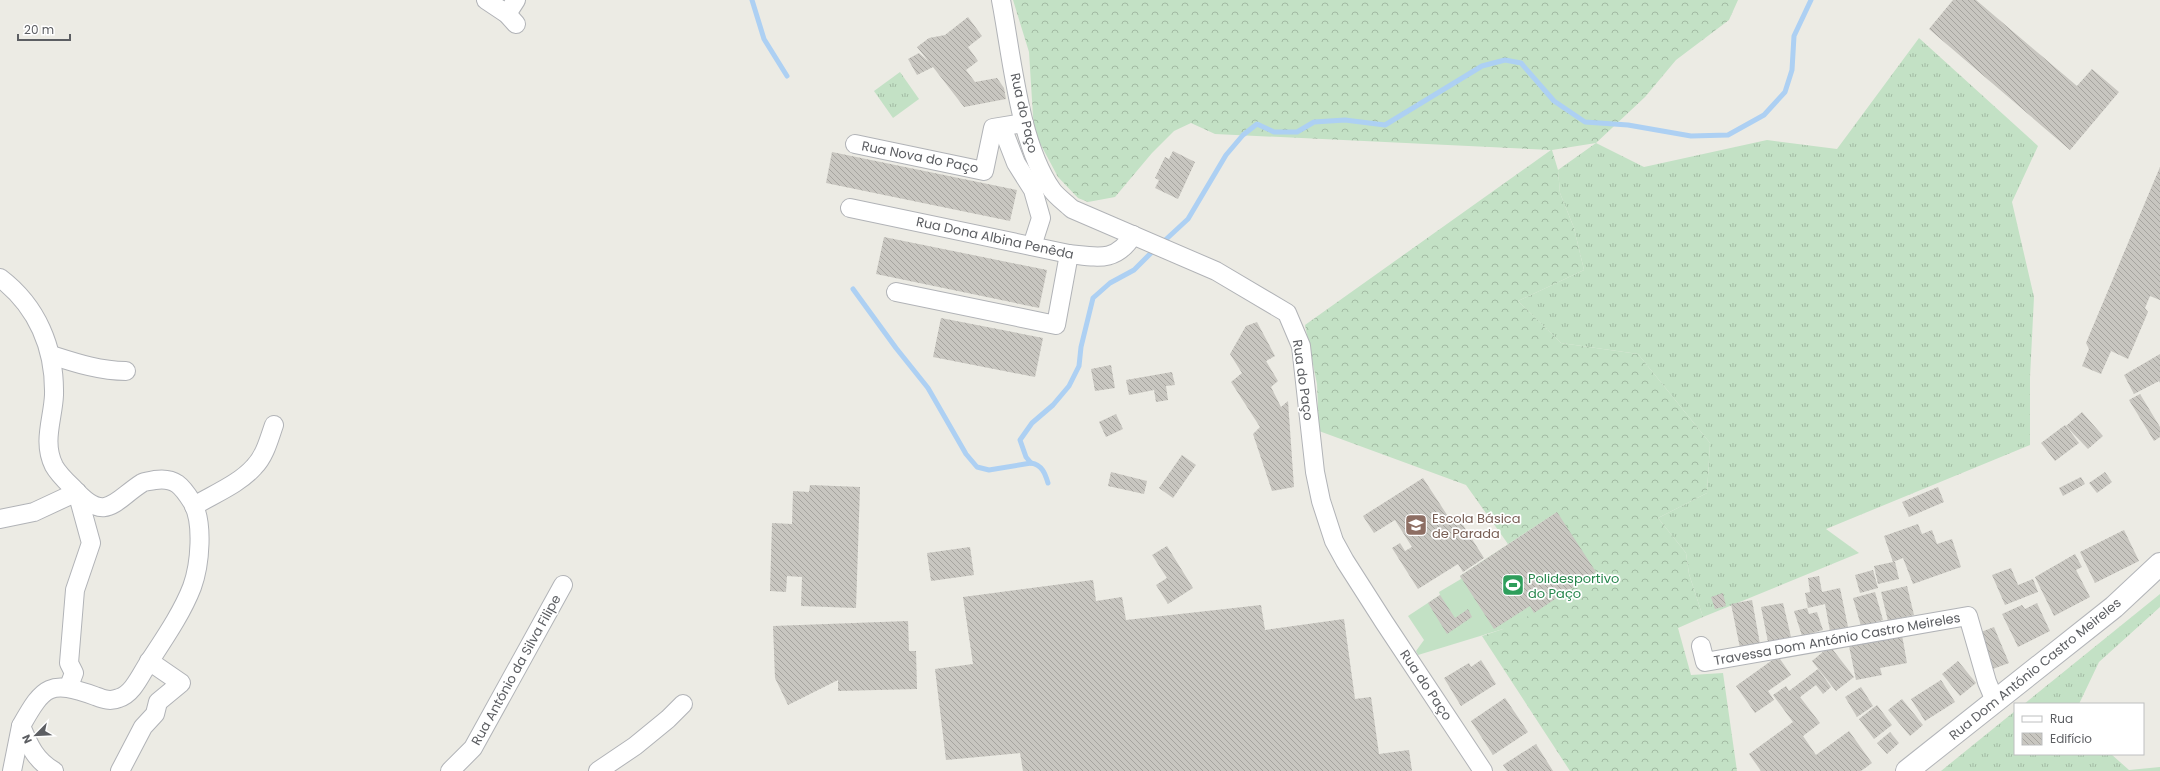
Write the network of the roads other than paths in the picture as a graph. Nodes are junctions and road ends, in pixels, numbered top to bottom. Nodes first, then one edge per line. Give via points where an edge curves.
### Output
1 (486, 0) edge
2 (1001, 0) edge
3 (513, 12) edge
4 (1024, 123) junction
5 (1002, 127) junction
6 (855, 144) dead end
7 (850, 208) dead end
8 (1133, 235) junction
9 (1032, 246) junction
10 (1069, 254) junction
11 (0, 278) edge
12 (896, 292) dead end
13 (51, 355) junction
14 (126, 370) dead end
15 (274, 425) dead end
16 (77, 492) junction
17 (194, 506) junction
18 (0, 519) edge
19 (2160, 564) edge
20 (563, 585) dead end
21 (1701, 646) dead end
22 (149, 661) junction
23 (69, 686) junction
24 (1995, 701) junction
25 (683, 704) dead end
26 (22, 726) junction
27 (12, 771) edge
28 (54, 771) edge
29 (120, 771) edge
30 (450, 771) edge
31 (598, 771) edge
32 (1483, 771) edge
33 (1907, 771) edge

1 - 3 street
2 - 4 street, Rua do Paço
4 - 5 street
4 - 8 street, Rua do Paço via 1038,168 1053,192 1072,209
5 - 6 street, Rua Nova do Paço via 993,128 984,172
5 - 9 street via 1016,163 1033,190 1041,218
7 - 9 street, Rua Dona Albina Penêda
8 - 10 street, Rua Dona Albina Penêda via 1126,246 1115,254 1104,257
8 - 32 street, Rua do Paço via 1216,271 1287,313 1301,346 1315,472 1321,501 1334,540 1345,562
9 - 10 street, Rua Dona Albina Penêda
10 - 12 street via 1056,325
11 - 13 street via 32,310 41,326
13 - 14 street via 110,371
13 - 16 street via 54,395 49,456 57,471
15 - 17 street via 264,453 255,466 243,478
16 - 17 street via 86,501 100,507 112,506 143,482 165,479 176,481 185,489
16 - 18 street via 34,512
16 - 23 street via 91,543 75,590 69,663 74,673
17 - 22 street via 199,526 199,554 192,586 172,626
19 - 24 street, Rua Dom António Castro Meireles via 2114,607
20 - 30 street, Rua António da Silva Filipe via 473,748
21 - 24 street, Travessa Dom António Castro Meireles via 1705,662 1968,616
22 - 23 street via 130,690 121,698 108,700
22 - 29 street via 180,683 158,702 155,714 143,727
23 - 26 street via 48,689 34,703
24 - 33 street, Rua Dom António Castro Meireles
25 - 31 street via 635,746
26 - 27 street
26 - 28 street via 32,751 44,766

